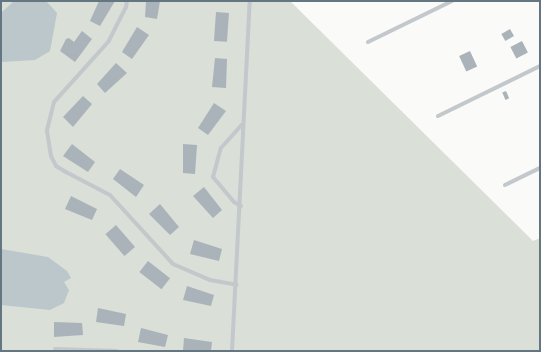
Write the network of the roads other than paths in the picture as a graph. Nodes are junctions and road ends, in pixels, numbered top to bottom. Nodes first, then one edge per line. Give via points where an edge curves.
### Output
1 (127, 1) edge
2 (250, 1) edge
3 (452, 1) edge
4 (368, 42) dead end
5 (540, 66) edge
6 (438, 116) dead end
7 (243, 125) junction
8 (540, 168) edge
9 (505, 185) dead end
10 (241, 206) junction
11 (237, 285) junction
12 (55, 349) dead end
13 (117, 351) edge
14 (232, 351) edge

1 - 11 lane via 109,41 54,102 48,131 51,156 56,166 110,195 173,264 210,280
2 - 7 lane
3 - 4 lane
5 - 6 lane
7 - 10 lane
7 - 10 lane via 221,148 213,177 234,202
8 - 9 lane
10 - 11 lane
11 - 14 lane
12 - 13 lane

